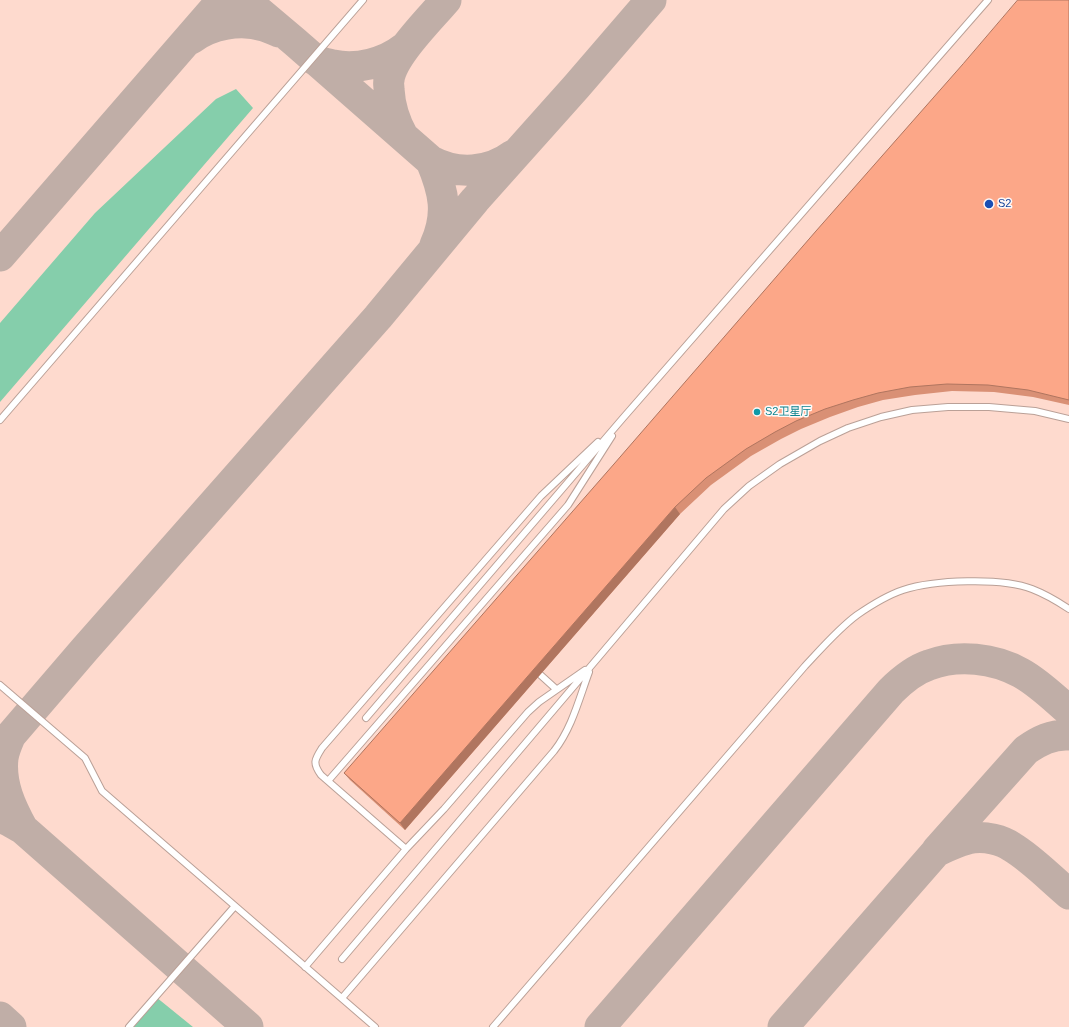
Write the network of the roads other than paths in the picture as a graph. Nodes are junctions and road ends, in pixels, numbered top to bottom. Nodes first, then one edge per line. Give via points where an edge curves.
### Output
1 (363, 0) edge
2 (988, 0) edge
3 (623, 418) junction
4 (1069, 419) edge
5 (0, 420) edge
6 (1069, 609) edge
7 (472, 615) junction
8 (478, 620) edge
9 (591, 666) junction
10 (532, 668) edge
11 (0, 685) edge
12 (556, 689) junction
13 (366, 718) dead end
14 (328, 781) junction
15 (406, 849) junction
16 (235, 906) junction
17 (342, 959) dead end
18 (305, 967) junction
19 (342, 998) junction
20 (129, 1027) edge
21 (374, 1027) edge
22 (494, 1027) edge

1 - 5 lane
2 - 3 lane
3 - 7 lane via 568,505
3 - 13 lane
3 - 14 lane via 541,496 322,748 315,764
4 - 9 lane via 1035,411 989,407 912,410 848,428 820,441 768,472 724,509
6 - 22 lane via 1031,588 1012,584 954,582 902,591 857,615 805,666
7 - 8 lane
7 - 14 lane
9 - 12 lane
9 - 17 lane
9 - 19 lane via 569,726 554,752
10 - 12 lane
11 - 16 lane via 85,758 102,791
12 - 15 lane via 528,712 444,810
14 - 15 lane
15 - 18 lane
16 - 18 lane
16 - 20 lane
18 - 19 lane
19 - 21 lane

